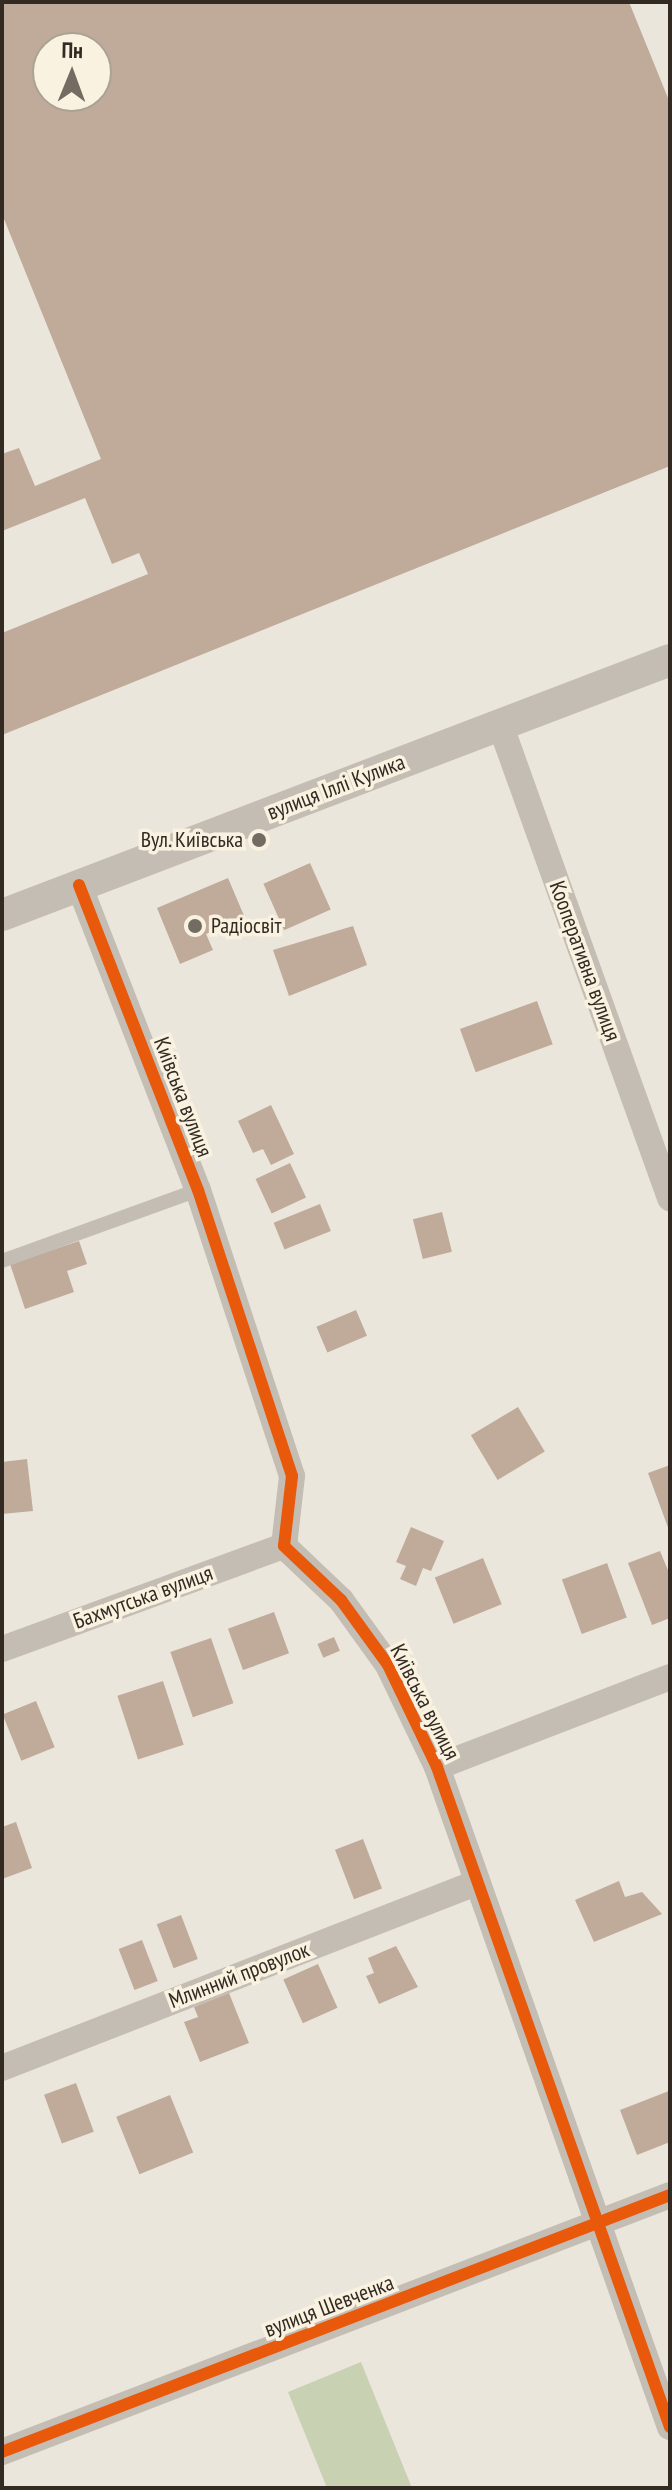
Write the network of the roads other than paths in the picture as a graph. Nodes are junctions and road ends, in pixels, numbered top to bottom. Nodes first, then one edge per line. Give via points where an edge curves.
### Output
1 (670, 660) edge
2 (500, 724) junction
3 (79, 885) junction
4 (2, 915) edge
5 (198, 1190) junction
6 (670, 1198) edge
7 (2, 1261) edge
8 (284, 1546) junction
9 (2, 1649) edge
10 (670, 1677) edge
11 (437, 1767) junction
12 (476, 1883) junction
13 (2, 2068) edge
14 (670, 2195) edge
15 (596, 2224) junction
16 (670, 2427) edge
17 (2, 2452) edge

1 - 2 street, вулиця Іллі Кулика
2 - 3 street, вулиця Іллі Кулика
2 - 6 street, Кооперативна вулиця
3 - 4 street, вулиця Іллі Кулика
3 - 5 street, Київська вулиця
5 - 7 lane
5 - 8 street, Київська вулиця via 292,1476
8 - 9 street, Бахмутська вулиця
8 - 11 street, Київська вулиця via 341,1600 388,1665
10 - 11 street
11 - 12 street, Київська вулиця
12 - 13 street, Млинний провулок
12 - 15 street, Київська вулиця
14 - 15 street, вулиця Шевченка
15 - 16 street, Київська вулиця
15 - 17 street, вулиця Шевченка

